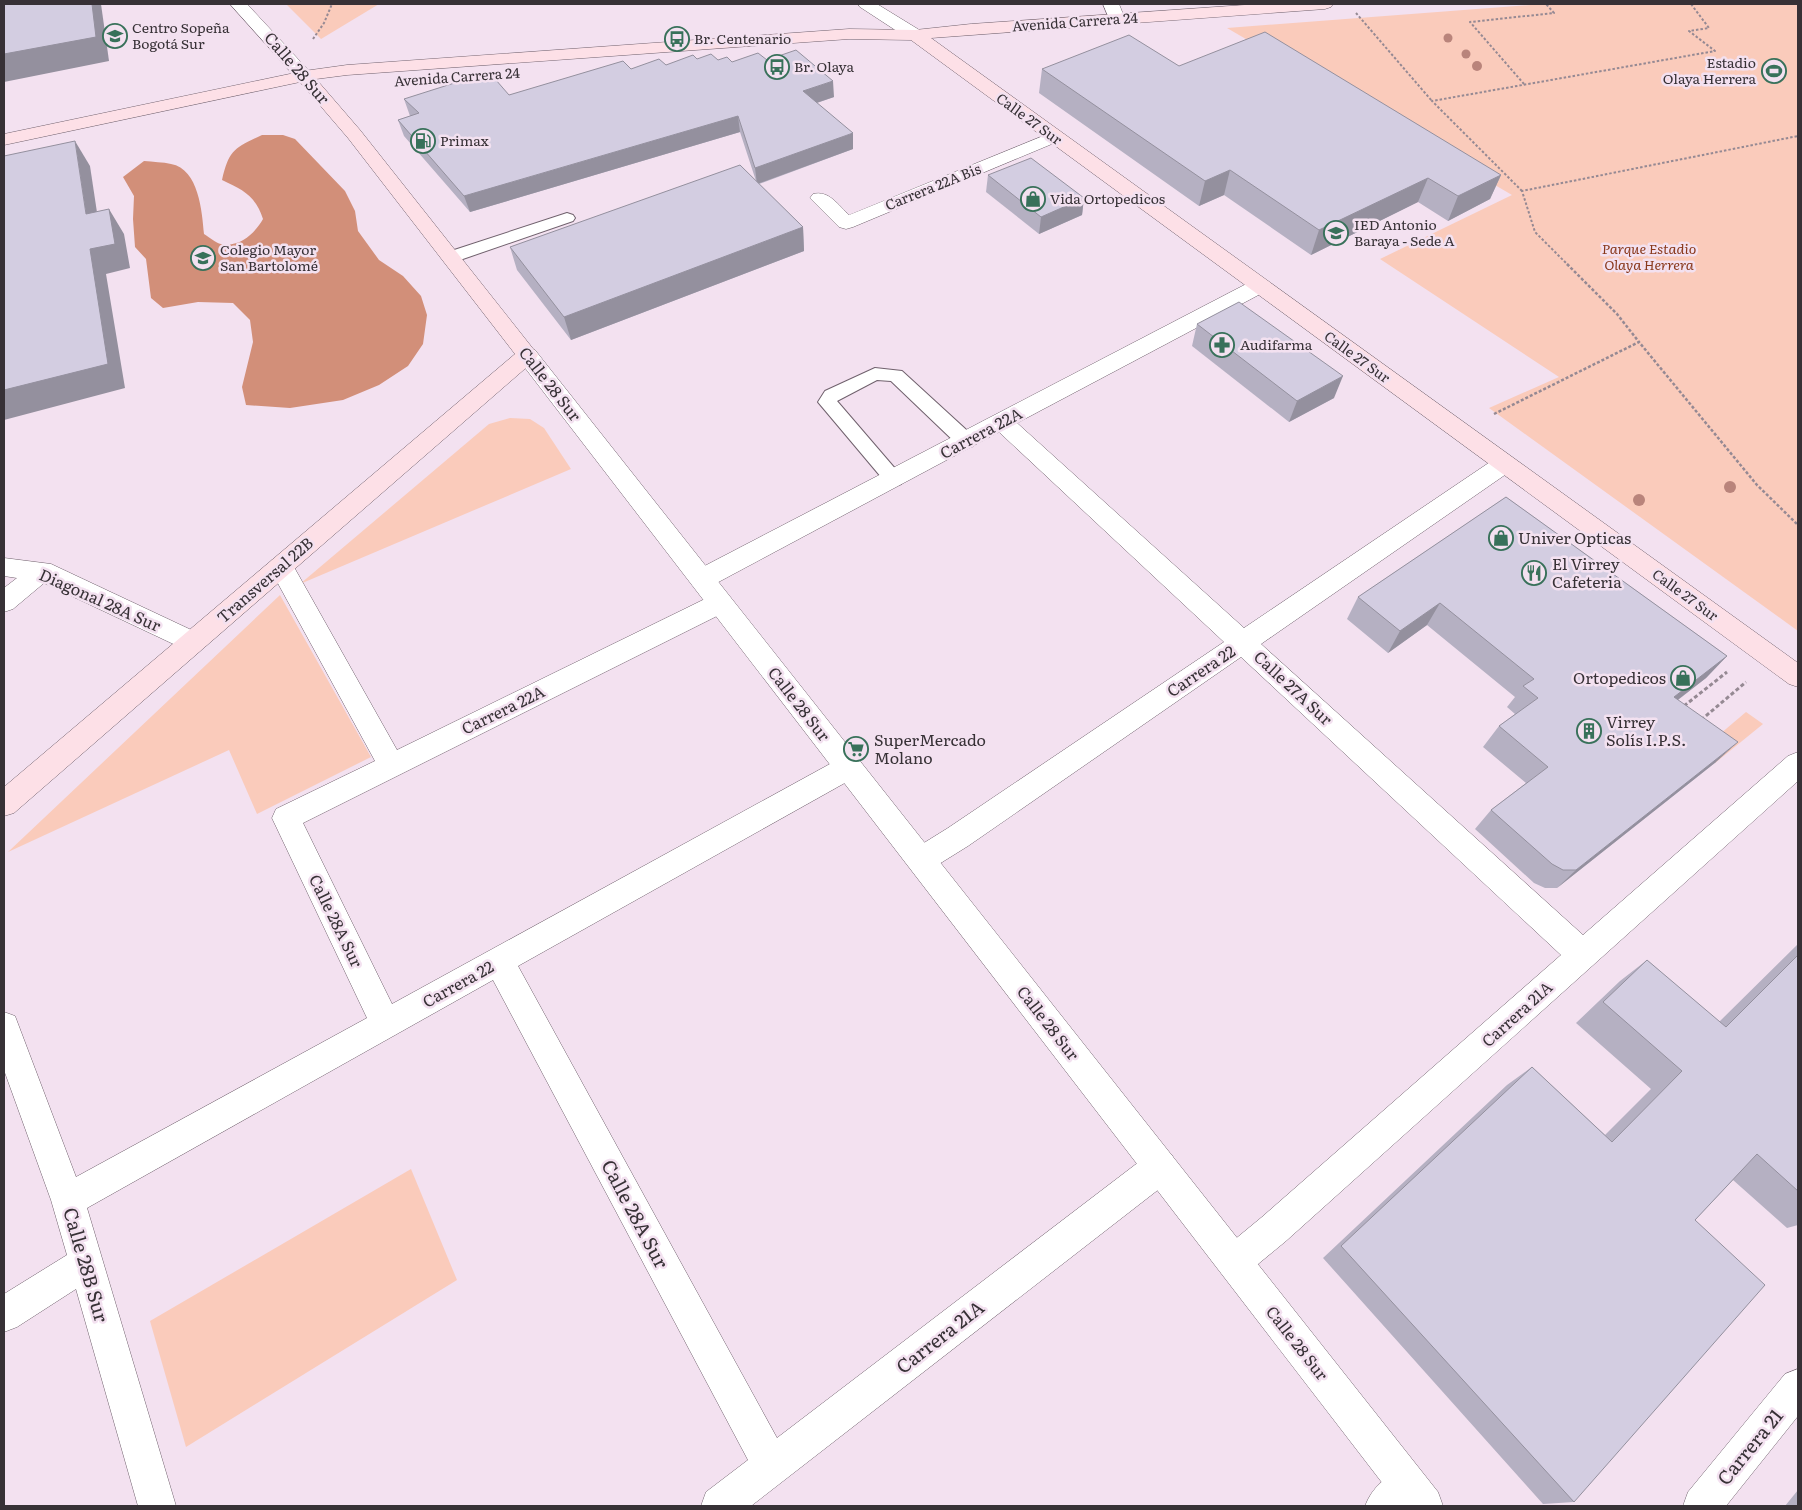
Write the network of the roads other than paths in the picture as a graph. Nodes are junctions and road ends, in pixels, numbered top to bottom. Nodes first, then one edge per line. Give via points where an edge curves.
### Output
1 (238, 4) edge
2 (866, 4) edge
3 (1111, 4) edge
4 (1325, 4) edge
5 (1230, 7) edge
6 (1117, 19) junction
7 (915, 36) junction
8 (309, 83) junction
9 (1053, 137) junction
10 (4, 139) edge
11 (4, 156) edge
12 (820, 198) dead end
13 (567, 218) dead end
14 (451, 257) junction
15 (1259, 286) junction
16 (527, 355) junction
17 (1002, 422) junction
18 (966, 441) junction
19 (1504, 464) junction
20 (894, 479) junction
21 (4, 567) edge
22 (281, 567) junction
23 (42, 571) junction
24 (702, 579) junction
25 (4, 602) edge
26 (720, 602) junction
27 (193, 642) junction
28 (1243, 643) junction
29 (1798, 677) edge
30 (1798, 764) edge
31 (392, 766) junction
32 (849, 767) junction
33 (4, 804) edge
34 (286, 818) joint
35 (921, 860) junction
36 (1583, 955) junction
37 (499, 961) junction
38 (386, 1024) junction
39 (4, 1027) edge
40 (1160, 1167) junction
41 (68, 1200) junction
42 (1234, 1262) junction
43 (86, 1263) junction
44 (4, 1314) edge
45 (1798, 1387) edge
46 (772, 1466) junction
47 (1405, 1499) edge
48 (157, 1506) edge
49 (720, 1506) edge
50 (1702, 1506) edge

1 - 8 street, Calle 28 Sur
2 - 7 street, Calle 27 Sur
3 - 6 street
4 - 5 main road, Avenida Carrera 24
5 - 6 main road, Avenida Carrera 24
6 - 7 main road, Avenida Carrera 24
7 - 8 main road, Avenida Carrera 24 via 868,48 370,83
7 - 9 main road, Calle 27 Sur
8 - 10 main road, Avenida Carrera 24
8 - 11 main road, Avenida Carrera 24
8 - 14 main road, Calle 28 Sur via 354,134
9 - 12 street, Carrera 22A Bis via 846,223
9 - 15 main road, Calle 27 Sur
13 - 14 lane
14 - 16 main road, Calle 28 Sur
15 - 17 street, Carrera 22A
15 - 19 main road, Calle 27 Sur
16 - 22 main road, Transversal 22B
16 - 24 street, Calle 28 Sur
17 - 18 street, Carrera 22A
17 - 28 street, Calle 27A Sur
18 - 20 street, Carrera 22A
18 - 20 lane via 896,375 875,374 831,395 827,402
19 - 28 street, Carrera 22
19 - 29 main road, Calle 27 Sur
20 - 24 street, Carrera 22A
21 - 23 street, Diagonal 28A Sur
22 - 27 main road, Transversal 22B
22 - 31 street
23 - 25 street
23 - 27 street, Diagonal 28A Sur
24 - 26 street, Calle 28 Sur
26 - 31 street, Carrera 22A
26 - 32 street, Calle 28 Sur
27 - 33 main road, Transversal 22B
28 - 35 street, Carrera 22
28 - 36 street, Calle 27A Sur
30 - 36 street, Carrera 21A
31 - 34 street, Carrera 22A
32 - 35 street, Calle 28 Sur
32 - 37 street, Carrera 22
34 - 38 street, Calle 28A Sur
35 - 40 street, Calle 28 Sur
36 - 42 street, Carrera 21A
37 - 38 street, Carrera 22
37 - 46 street, Calle 28A Sur
38 - 41 street, Carrera 22
39 - 41 street, Calle 28B Sur
40 - 42 street, Calle 28 Sur
40 - 46 street, Carrera 21A
41 - 43 street, Calle 28B Sur
42 - 47 street, Calle 28 Sur
43 - 44 street
43 - 48 street, Calle 28B Sur
45 - 50 street, Carrera 21
46 - 49 street, Carrera 21A

